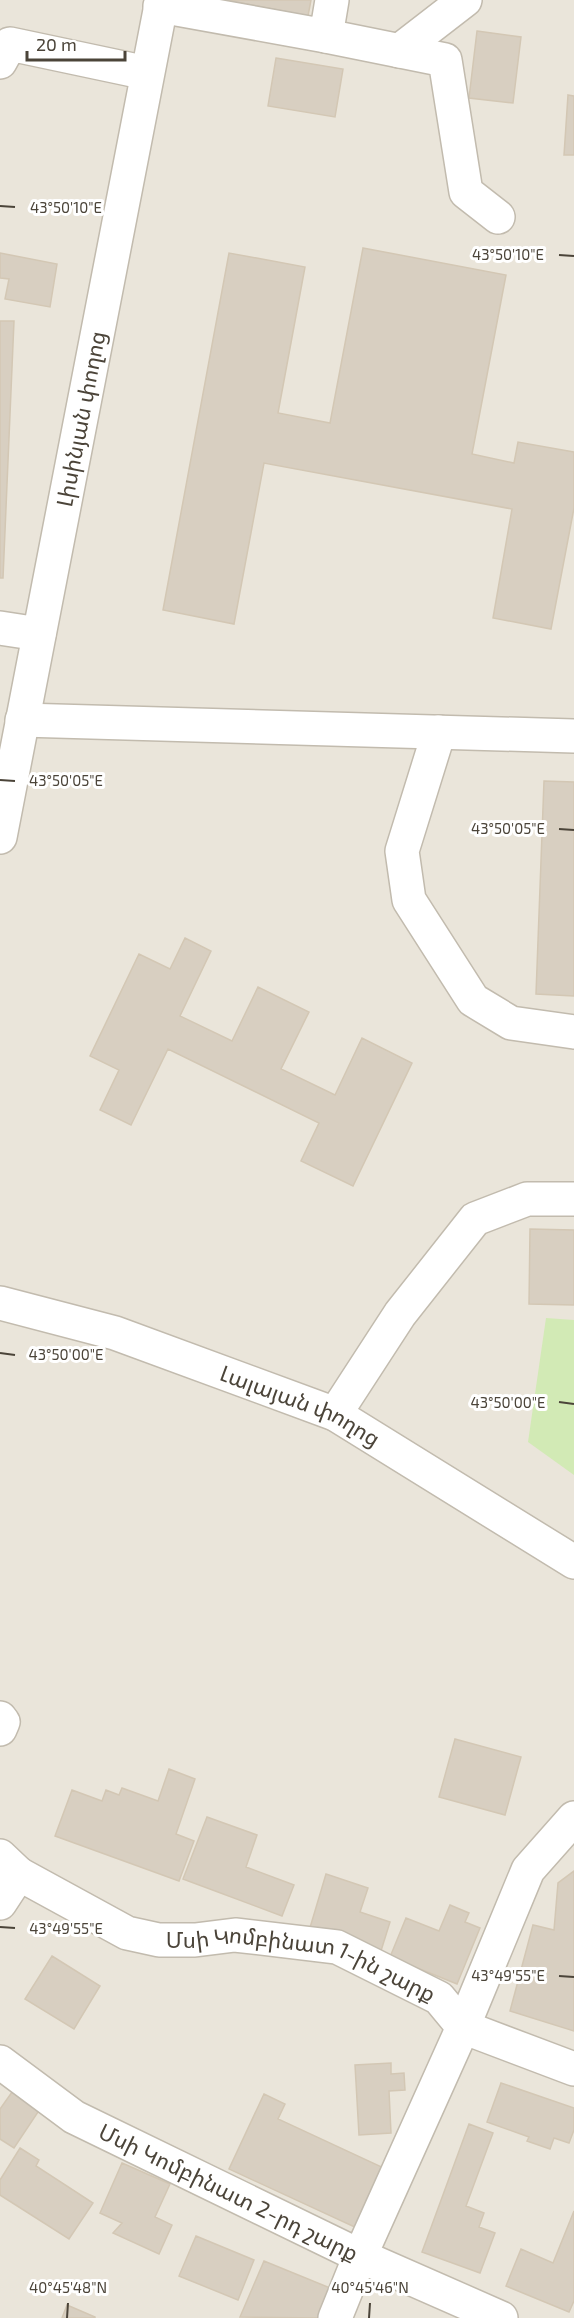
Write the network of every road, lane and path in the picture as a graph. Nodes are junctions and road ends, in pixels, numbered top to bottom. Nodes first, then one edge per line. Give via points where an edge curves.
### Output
1 (332, 0) edge
2 (465, 0) edge
3 (161, 3) edge
4 (326, 36) junction
5 (399, 51) junction
6 (0, 62) edge
7 (147, 73) junction
8 (498, 217) dead end
9 (0, 628) edge
10 (39, 634) junction
11 (22, 720) junction
12 (439, 732) junction
13 (574, 736) edge
14 (0, 837) edge
15 (574, 1032) edge
16 (574, 1199) edge
17 (0, 1303) edge
18 (335, 1414) junction
19 (574, 1562) edge
20 (0, 1718) edge
21 (0, 1729) edge
22 (574, 1818) edge
23 (10, 1865) edge
24 (0, 1903) edge
25 (463, 2027) junction
26 (0, 2061) edge
27 (574, 2069) edge
28 (360, 2256) junction
29 (335, 2318) edge
30 (501, 2318) edge

1 - 4 street
2 - 5 street
3 - 4 street
3 - 7 street, Լիսինյան փողոց
4 - 5 street
5 - 8 street via 445,60 466,192
6 - 7 street via 10,44
7 - 10 street, Լիսինյան փողոց
9 - 10 street
10 - 11 street, Լիսինյան փողոց
11 - 12 street
11 - 14 street, Լիսինյան փողոց
12 - 13 street
12 - 15 street via 402,851 409,900 473,1000 511,1023
16 - 18 street via 526,1199 475,1219 400,1314
17 - 18 street, Լալայան փողոց via 115,1334
18 - 19 street, Լալայան փողոց
20 - 21 street
22 - 25 street via 528,1870
23 - 24 street
23 - 25 street, Մսի Կոմբինատ 1-ին շարք via 127,1933 159,1940 235,1935 337,1947 439,1998
25 - 27 street, Մսի Կոմբինատ 1-ին շարք
25 - 28 street
26 - 28 street, Մսի Կոմբինատ 2-րդ շարք via 74,2117
28 - 29 street
28 - 30 street, Մսի Կոմբինատ 2-րդ շարք

